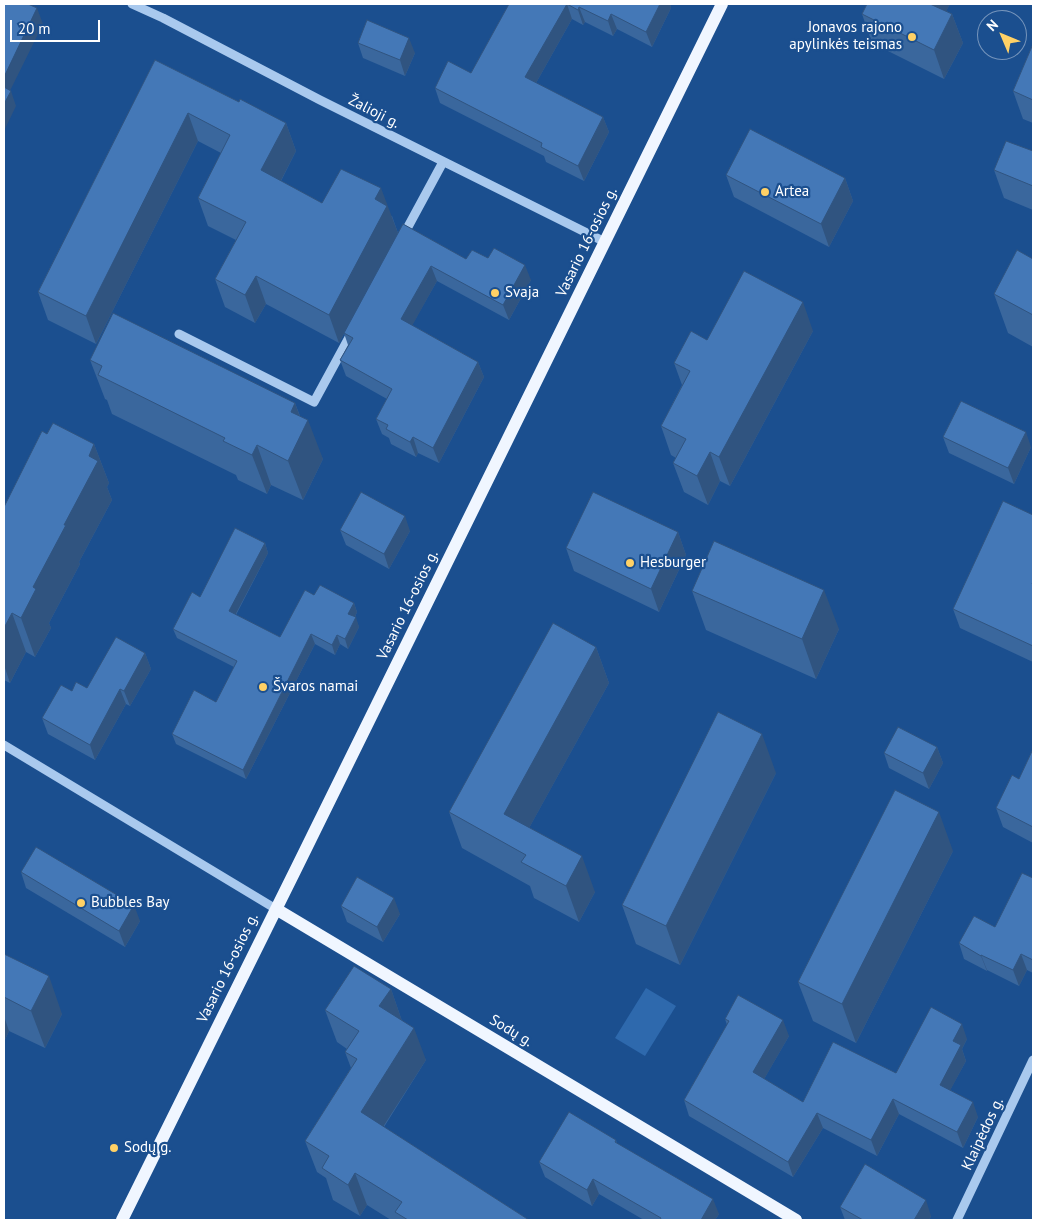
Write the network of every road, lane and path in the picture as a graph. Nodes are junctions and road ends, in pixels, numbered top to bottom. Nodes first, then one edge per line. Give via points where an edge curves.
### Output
1 (132, 4) edge
2 (722, 4) edge
3 (443, 162) junction
4 (605, 242) junction
5 (399, 244) edge
6 (356, 323) edge
7 (180, 334) dead end
8 (4, 745) edge
9 (276, 909) junction
10 (1033, 1060) edge
11 (122, 1220) edge
12 (796, 1220) edge
13 (957, 1220) edge

1 - 3 street, Žalioji g.
2 - 4 main road, Vasario 16-osios g.
3 - 4 street, Žalioji g.
3 - 5 street
4 - 9 main road, Vasario 16-osios g.
6 - 7 street via 314,402
8 - 9 street, Sodų g.
9 - 11 main road, Vasario 16-osios g.
9 - 12 main road, Sodų g.
10 - 13 street, Klaipėdos g.

